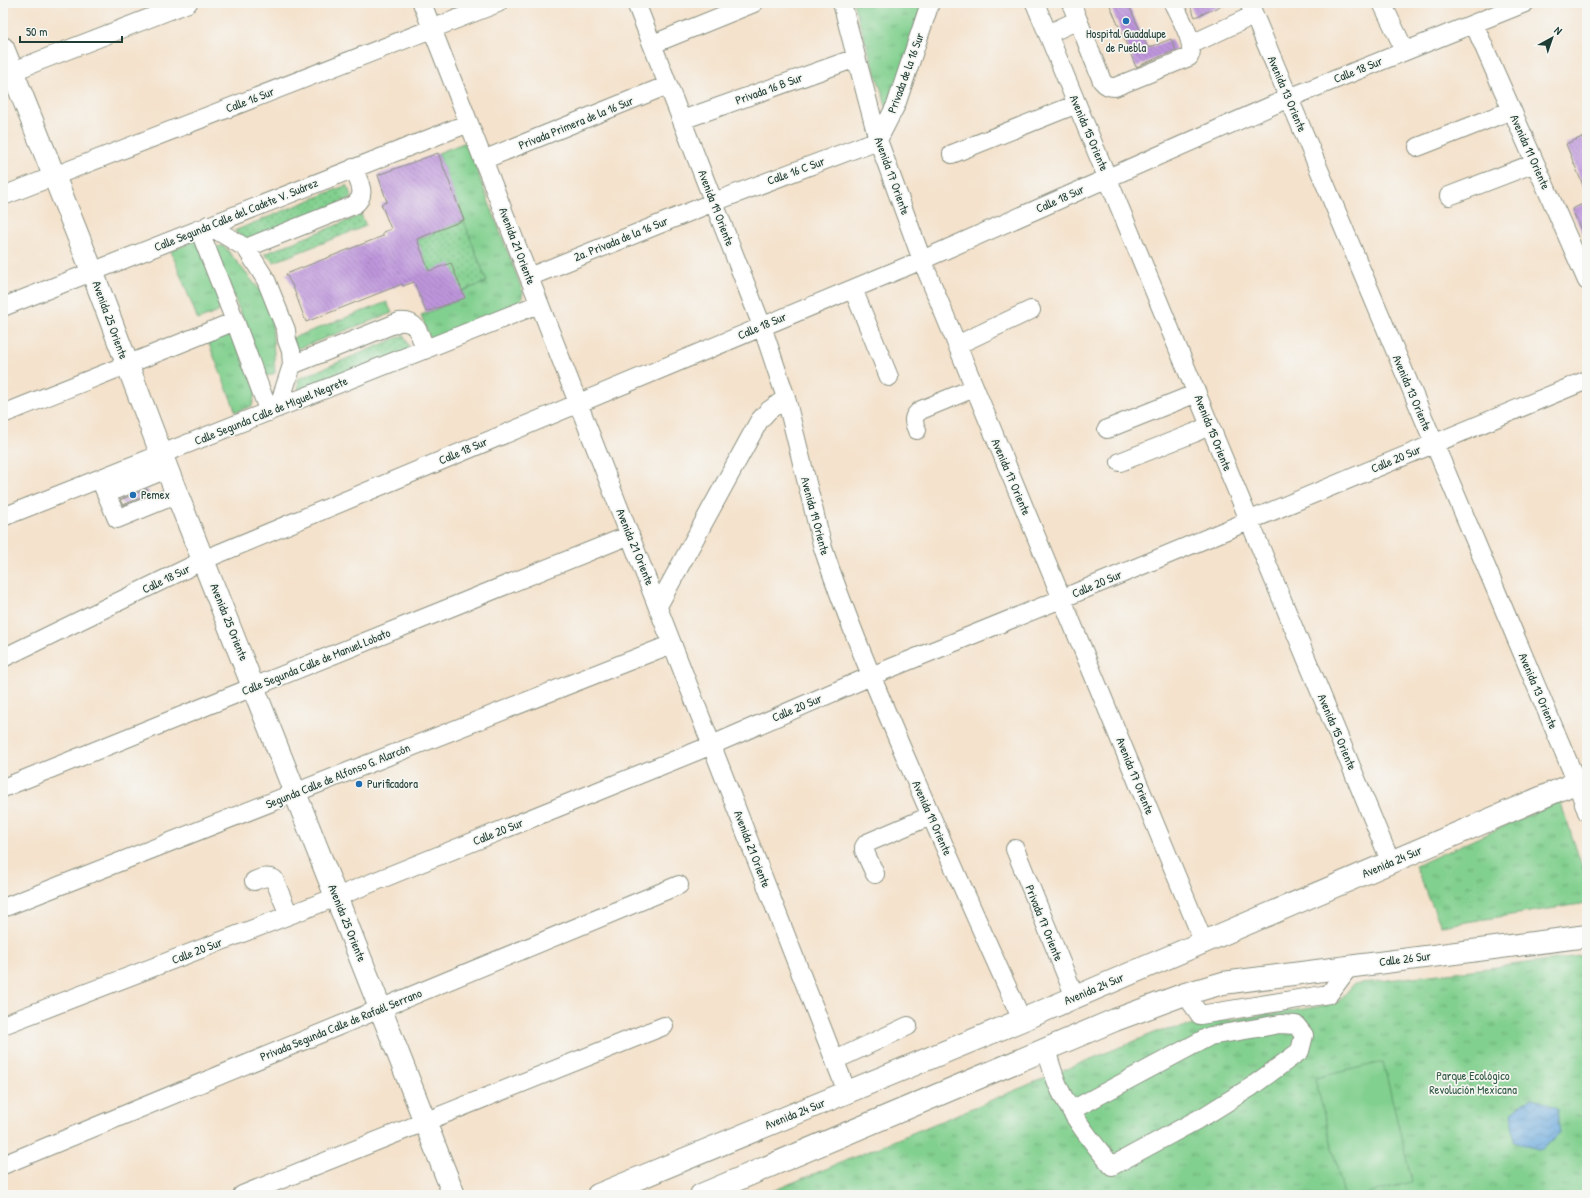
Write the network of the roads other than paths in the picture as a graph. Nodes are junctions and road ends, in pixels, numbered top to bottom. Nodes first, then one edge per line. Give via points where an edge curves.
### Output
1 (188, 3) edge
2 (422, 3) edge
3 (498, 3) edge
4 (636, 3) edge
5 (754, 3) edge
6 (842, 3) edge
7 (930, 3) edge
8 (1035, 3) edge
9 (1072, 3) edge
10 (1173, 3) edge
11 (1382, 3) edge
12 (1515, 5) edge
13 (1251, 9) edge
14 (1078, 20) junction
15 (1474, 24) junction
16 (432, 29) junction
17 (1048, 34) junction
18 (652, 44) junction
19 (1192, 44) junction
20 (3, 48) edge
21 (1405, 51) junction
22 (856, 58) junction
23 (8, 73) edge
24 (668, 85) junction
25 (1289, 98) junction
26 (1077, 104) junction
27 (1512, 110) junction
28 (682, 120) junction
29 (469, 123) junction
30 (878, 140) junction
31 (1418, 147) dead end
32 (952, 154) dead end
33 (483, 160) junction
34 (1535, 163) junction
35 (353, 168) junction
36 (54, 177) junction
37 (1108, 178) junction
38 (3, 196) edge
39 (1449, 196) dead end
40 (714, 202) junction
41 (204, 227) junction
42 (246, 248) junction
43 (922, 260) junction
44 (92, 271) junction
45 (529, 277) junction
46 (1587, 281) edge
47 (853, 289) junction
48 (539, 304) junction
49 (3, 307) edge
50 (1031, 310) dead end
51 (235, 321) junction
52 (762, 326) junction
53 (957, 345) junction
54 (425, 350) junction
55 (127, 365) junction
56 (292, 365) junction
57 (889, 377) dead end
58 (1587, 380) edge
59 (974, 388) junction
60 (1196, 393) junction
61 (786, 398) junction
62 (578, 403) junction
63 (274, 410) junction
64 (3, 414) edge
65 (1210, 425) junction
66 (1107, 429) dead end
67 (917, 430) dead end
68 (1434, 444) junction
69 (164, 461) junction
70 (1120, 462) dead end
71 (143, 470) junction
72 (103, 486) junction
73 (178, 494) junction
74 (156, 502) junction
75 (3, 517) edge
76 (1249, 521) junction
77 (630, 535) junction
78 (204, 560) junction
79 (1061, 599) junction
80 (658, 606) junction
81 (672, 644) junction
82 (3, 658) edge
83 (871, 676) junction
84 (254, 687) junction
85 (712, 745) junction
86 (1582, 780) edge
87 (3, 788) edge
88 (296, 793) junction
89 (1587, 812) edge
90 (930, 816) junction
91 (1015, 849) dead end
92 (1391, 863) junction
93 (875, 874) dead end
94 (254, 881) dead end
95 (679, 885) dead end
96 (336, 897) junction
97 (3, 908) edge
98 (289, 915) junction
99 (1587, 936) edge
100 (1204, 943) junction
101 (1349, 966) junction
102 (1185, 994) junction
103 (1075, 997) junction
104 (381, 1009) junction
105 (1022, 1020) junction
106 (3, 1025) edge
107 (664, 1026) dead end
108 (908, 1026) dead end
109 (1046, 1049) junction
110 (834, 1059) junction
111 (847, 1092) junction
112 (1072, 1110) junction
113 (425, 1122) junction
114 (3, 1165) edge
115 (242, 1195) edge
116 (454, 1195) edge
117 (598, 1195) edge
118 (701, 1195) edge

1 - 23 street
2 - 16 street, Avenida 21 Oriente
3 - 16 street, Calle 16 Sur
4 - 18 street, Avenida 19 Oriente
5 - 18 street
6 - 22 street, Avenida 17 Oriente
7 - 30 street, Privada de la 16 Sur via 896,105
8 - 17 street, Avenida 15 Oriente
9 - 14 street
10 - 19 street
11 - 21 street
12 - 15 street, Calle 18 Sur
13 - 19 street
13 - 25 street, Avenida 13 Oriente
14 - 17 street
14 - 19 street via 1102,81 1110,87 1186,59 1192,53
15 - 21 street, Calle 18 Sur
15 - 27 street, Avenida 11 Oriente
16 - 29 street, Avenida 21 Oriente
16 - 36 street, Calle 16 Sur
17 - 26 street, Avenida 15 Oriente
18 - 24 street, Avenida 19 Oriente
20 - 23 main road, Avenida 25 Oriente
21 - 25 street, Calle 18 Sur
22 - 28 street, Privada 16 B Sur
22 - 30 street, Avenida 17 Oriente
23 - 36 main road, Avenida 25 Oriente
24 - 28 street, Avenida 19 Oriente
24 - 33 street, Privada Primera de la 16 Sur
25 - 37 street, Calle 18 Sur
25 - 68 street, Avenida 13 Oriente
26 - 32 street
26 - 37 street, Avenida 15 Oriente
27 - 31 street
27 - 34 street, Avenida 11 Oriente
28 - 40 street, Avenida 19 Oriente
29 - 33 street, Avenida 21 Oriente
29 - 35 street, Calle Segunda Calle del Cadete V. Suárez
30 - 40 street, Calle 16 C Sur
30 - 43 street, Avenida 17 Oriente
33 - 45 street, Avenida 21 Oriente
34 - 39 street
34 - 46 street, Avenida 11 Oriente
35 - 41 street, Calle Segunda Calle del Cadete V. Suárez
35 - 42 street via 362,195 354,206
36 - 38 street, Calle 16 Sur
36 - 44 main road, Avenida 25 Oriente
37 - 43 street, Calle 18 Sur
37 - 60 street, Avenida 15 Oriente
40 - 45 street, 2a. Privada de la 16 Sur
40 - 52 street, Avenida 19 Oriente
41 - 42 street
41 - 44 street, Calle Segunda Calle del Cadete V. Suárez
41 - 51 street
42 - 56 street via 266,280 286,330
43 - 47 street, Calle 18 Sur
43 - 53 street, Avenida 17 Oriente
44 - 49 street, Calle Segunda Calle del Cadete V. Suárez
44 - 55 main road, Avenida 25 Oriente
45 - 48 street, Avenida 21 Oriente
47 - 52 street, Calle 18 Sur
47 - 57 street
48 - 54 street, Calle Segunda Calle de Miguel Negrete
48 - 62 street, Avenida 21 Oriente
50 - 53 street
51 - 55 street
51 - 63 street
52 - 61 street, Avenida 19 Oriente
52 - 62 street, Calle 18 Sur
53 - 59 street, Avenida 17 Oriente
54 - 56 street via 418,330 407,321
54 - 63 street, Calle Segunda Calle de Miguel Negrete
55 - 64 street
55 - 69 main road, Avenida 25 Oriente
56 - 63 street
58 - 68 street, Calle 20 Sur
59 - 67 street via 921,410 913,421
59 - 79 street, Avenida 17 Oriente
60 - 65 street, Avenida 15 Oriente
60 - 66 street
61 - 80 street via 759,421
61 - 83 street, Avenida 19 Oriente via 823,548
62 - 77 street, Avenida 21 Oriente
62 - 78 street, Calle 18 Sur
63 - 69 street, Calle Segunda Calle de Miguel Negrete
65 - 70 street
65 - 76 street, Avenida 15 Oriente
68 - 76 street, Calle 20 Sur
68 - 86 street, Avenida 13 Oriente
69 - 71 street, Calle Segunda Calle de Miguel Negrete
69 - 73 main road, Avenida 25 Oriente
71 - 72 street, Calle Segunda Calle de Miguel Negrete
71 - 74 street
72 - 74 street via 117,519
72 - 75 street, Calle Segunda Calle de Miguel Negrete
73 - 74 street
73 - 78 main road, Avenida 25 Oriente
76 - 79 street, Calle 20 Sur
76 - 92 street, Avenida 15 Oriente
77 - 80 street, Avenida 21 Oriente
77 - 84 street, Calle Segunda Calle de Manuel Lobato
78 - 82 street, Calle 18 Sur
78 - 84 main road, Avenida 25 Oriente
79 - 83 street, Calle 20 Sur
79 - 100 street, Avenida 17 Oriente
80 - 81 street, Avenida 21 Oriente
81 - 85 street, Avenida 21 Oriente
81 - 88 street, Segunda Calle de Alfonso G. Alarcón
83 - 85 street, Calle 20 Sur
83 - 90 street, Avenida 19 Oriente
84 - 87 street, Calle Segunda Calle de Manuel Lobato
84 - 88 main road, Avenida 25 Oriente
85 - 96 street, Calle 20 Sur
85 - 110 street, Avenida 21 Oriente
86 - 89 street, Avenida 13 Oriente
86 - 92 main road, Avenida 24 Sur
88 - 96 main road, Avenida 25 Oriente
88 - 97 street, Segunda Calle de Alfonso G. Alarcón
90 - 93 street via 864,846
90 - 105 street, Avenida 19 Oriente
91 - 103 street, Privada 17 Oriente
92 - 100 main road, Avenida 24 Sur
94 - 98 street via 264,877 274,879
95 - 104 street, Privada Segunda Calle de Rafaél Serrano
96 - 98 street, Calle 20 Sur
96 - 104 main road, Avenida 25 Oriente
98 - 106 street, Calle 20 Sur
99 - 101 main road, Calle 26 Sur
100 - 103 main road, Avenida 24 Sur
101 - 102 main road, Calle 26 Sur via 1223,983
101 - 102 street via 1329,994 1200,1016
102 - 109 main road
103 - 105 main road, Avenida 24 Sur
104 - 113 main road, Avenida 25 Oriente
104 - 114 street, Privada Segunda Calle de Rafaél Serrano
105 - 111 main road, Avenida 24 Sur
107 - 113 street
108 - 110 street
109 - 112 street via 1053,1074
109 - 118 main road
110 - 111 street, Avenida 21 Oriente
111 - 117 main road, Avenida 24 Sur
112 - 112 street via 1087,1136 1112,1166 1251,1087 1300,1051 1304,1035 1296,1024 1280,1024 1210,1036
113 - 115 street
113 - 116 main road, Avenida 25 Oriente

